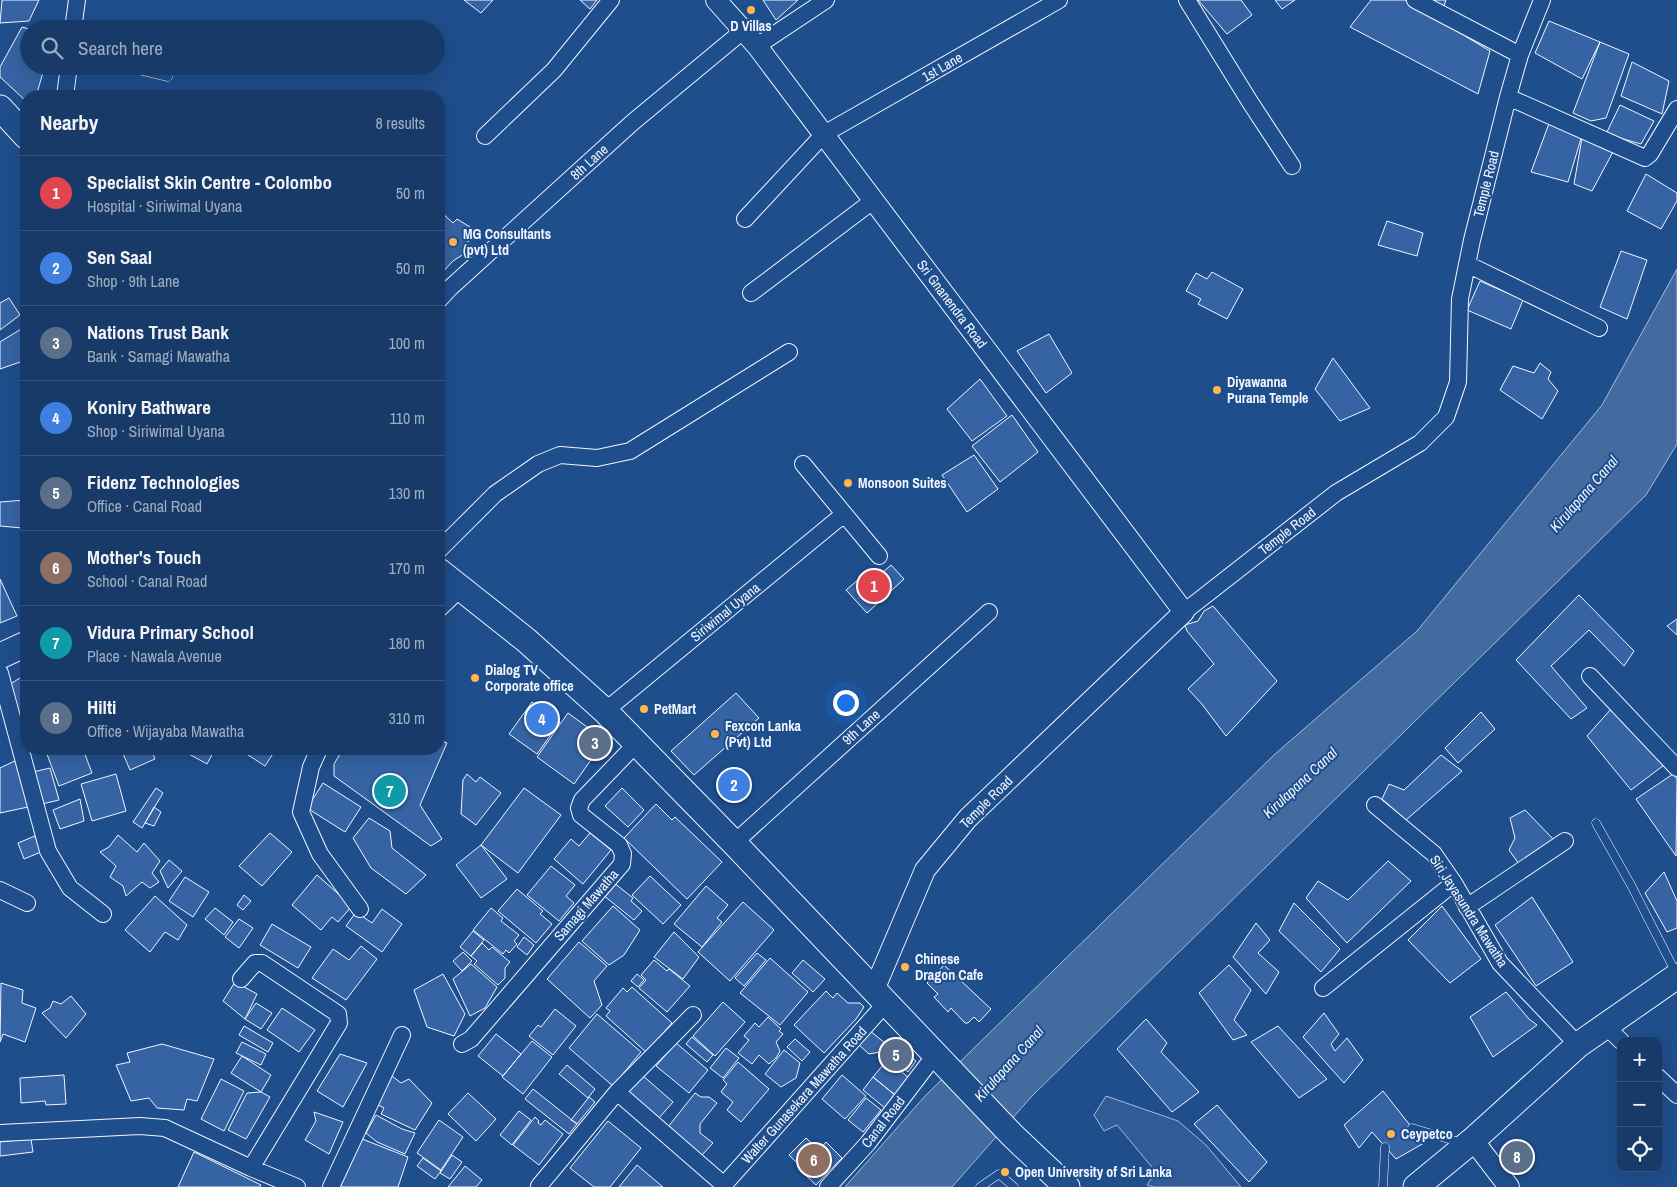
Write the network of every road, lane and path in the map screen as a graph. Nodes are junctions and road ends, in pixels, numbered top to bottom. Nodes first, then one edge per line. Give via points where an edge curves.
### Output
1 (76, 0) edge
2 (611, 0) edge
3 (716, 0) edge
4 (826, 0) edge
5 (1059, 0) edge
6 (1187, 0) edge
7 (1415, 0) edge
8 (1542, 0) edge
9 (74, 20) edge
10 (744, 30) junction
11 (757, 46) junction
12 (1520, 55) junction
13 (68, 75) edge
14 (160, 75) edge
15 (168, 77) dead end
16 (66, 90) edge
17 (1508, 97) junction
18 (0, 108) edge
19 (1677, 108) edge
20 (20, 130) edge
21 (824, 134) junction
22 (485, 136) dead end
23 (1292, 166) dead end
24 (874, 200) junction
25 (745, 219) dead end
26 (1467, 264) junction
27 (445, 293) edge
28 (751, 294) dead end
29 (1599, 328) dead end
30 (789, 352) dead end
31 (802, 464) dead end
32 (844, 514) junction
33 (445, 544) edge
34 (879, 556) dead end
35 (445, 576) edge
36 (460, 589) junction
37 (445, 603) edge
38 (989, 612) dead end
39 (1184, 612) junction
40 (20, 647) edge
41 (0, 656) edge
42 (0, 673) edge
43 (1590, 676) dead end
44 (605, 711) junction
45 (636, 744) junction
46 (20, 747) edge
47 (22, 755) edge
48 (316, 755) edge
49 (1677, 768) edge
50 (1375, 805) dead end
51 (1596, 824) dead end
52 (1565, 841) dead end
53 (734, 843) junction
54 (1454, 883) junction
55 (0, 890) edge
56 (27, 903) dead end
57 (1467, 907) junction
58 (360, 909) dead end
59 (103, 914) dead end
60 (1677, 976) edge
61 (241, 980) dead end
62 (1323, 988) dead end
63 (880, 997) junction
64 (693, 1014) dead end
65 (402, 1034) dead end
66 (1613, 1034) edge
67 (462, 1044) dead end
68 (1578, 1045) junction
69 (937, 1056) junction
70 (1662, 1081) edge
71 (617, 1092) junction
72 (1677, 1095) edge
73 (1412, 1128) dead end
74 (0, 1133) edge
75 (1470, 1142) junction
76 (1386, 1147) dead end
77 (251, 1168) junction
78 (539, 1186) edge
79 (723, 1186) edge
80 (297, 1187) edge
81 (332, 1187) edge
82 (828, 1187) edge
83 (980, 1187) edge
84 (1014, 1187) edge
85 (1067, 1187) edge
86 (1383, 1187) edge
87 (1416, 1187) edge
88 (1509, 1187) edge

1 - 9 street
2 - 22 street via 554,70
3 - 10 street, Sri Gnanendra Road
4 - 11 street
5 - 21 street, 1st Lane
6 - 23 street
7 - 12 street
8 - 12 street, Temple Road
10 - 11 street, Sri Gnanendra Road
10 - 27 street, 8th Lane via 633,122
11 - 21 street, Sri Gnanendra Road
12 - 17 street, Temple Road
13 - 16 street
14 - 15 lane
17 - 19 street via 1645,158
17 - 26 street, Temple Road
18 - 20 main road
21 - 24 street, Sri Gnanendra Road
21 - 25 street, 1st Lane
24 - 28 street
24 - 39 street, Sri Gnanendra Road
26 - 29 street
26 - 39 street, Temple Road via 1460,299 1458,382 1446,416 1420,443 1336,493
30 - 33 street via 630,451 597,458 560,455 538,464 496,494
31 - 32 street
32 - 34 street
32 - 44 street, Siriwimal Uyana
35 - 36 main road
36 - 37 street
36 - 44 main road via 526,640
38 - 53 street, 9th Lane
39 - 63 street, Temple Road via 968,818 925,870
40 - 41 main road
42 - 46 street
43 - 49 street
44 - 45 main road
45 - 53 main road
45 - 67 street, Samagi Mawatha via 582,800 579,808 581,815 620,845 622,864 471,1039
47 - 59 street via 48,851 70,888
48 - 58 street via 301,812 320,854
50 - 54 street, Siri Jayasundra Mawatha via 1434,854
51 - 60 lane
52 - 57 street
53 - 63 main road
54 - 57 street, Siri Jayasundra Mawatha
54 - 62 street
55 - 56 street
57 - 68 street, Siri Jayasundra Mawatha via 1500,963
60 - 66 main road
61 - 77 street via 254,963 262,963 338,1014 339,1023
63 - 69 main road
63 - 79 street, Walter Gunasekara Mawatha Road
64 - 71 street
65 - 81 street
66 - 68 main road
68 - 75 main road
69 - 82 street, Canal Road via 868,1143
69 - 85 main road
70 - 72 street
71 - 78 street
71 - 79 street
73 - 75 lane
74 - 77 street via 140,1126 165,1128
75 - 87 main road
75 - 88 street
76 - 86 lane
77 - 80 street
83 - 84 lane via 999,1174

